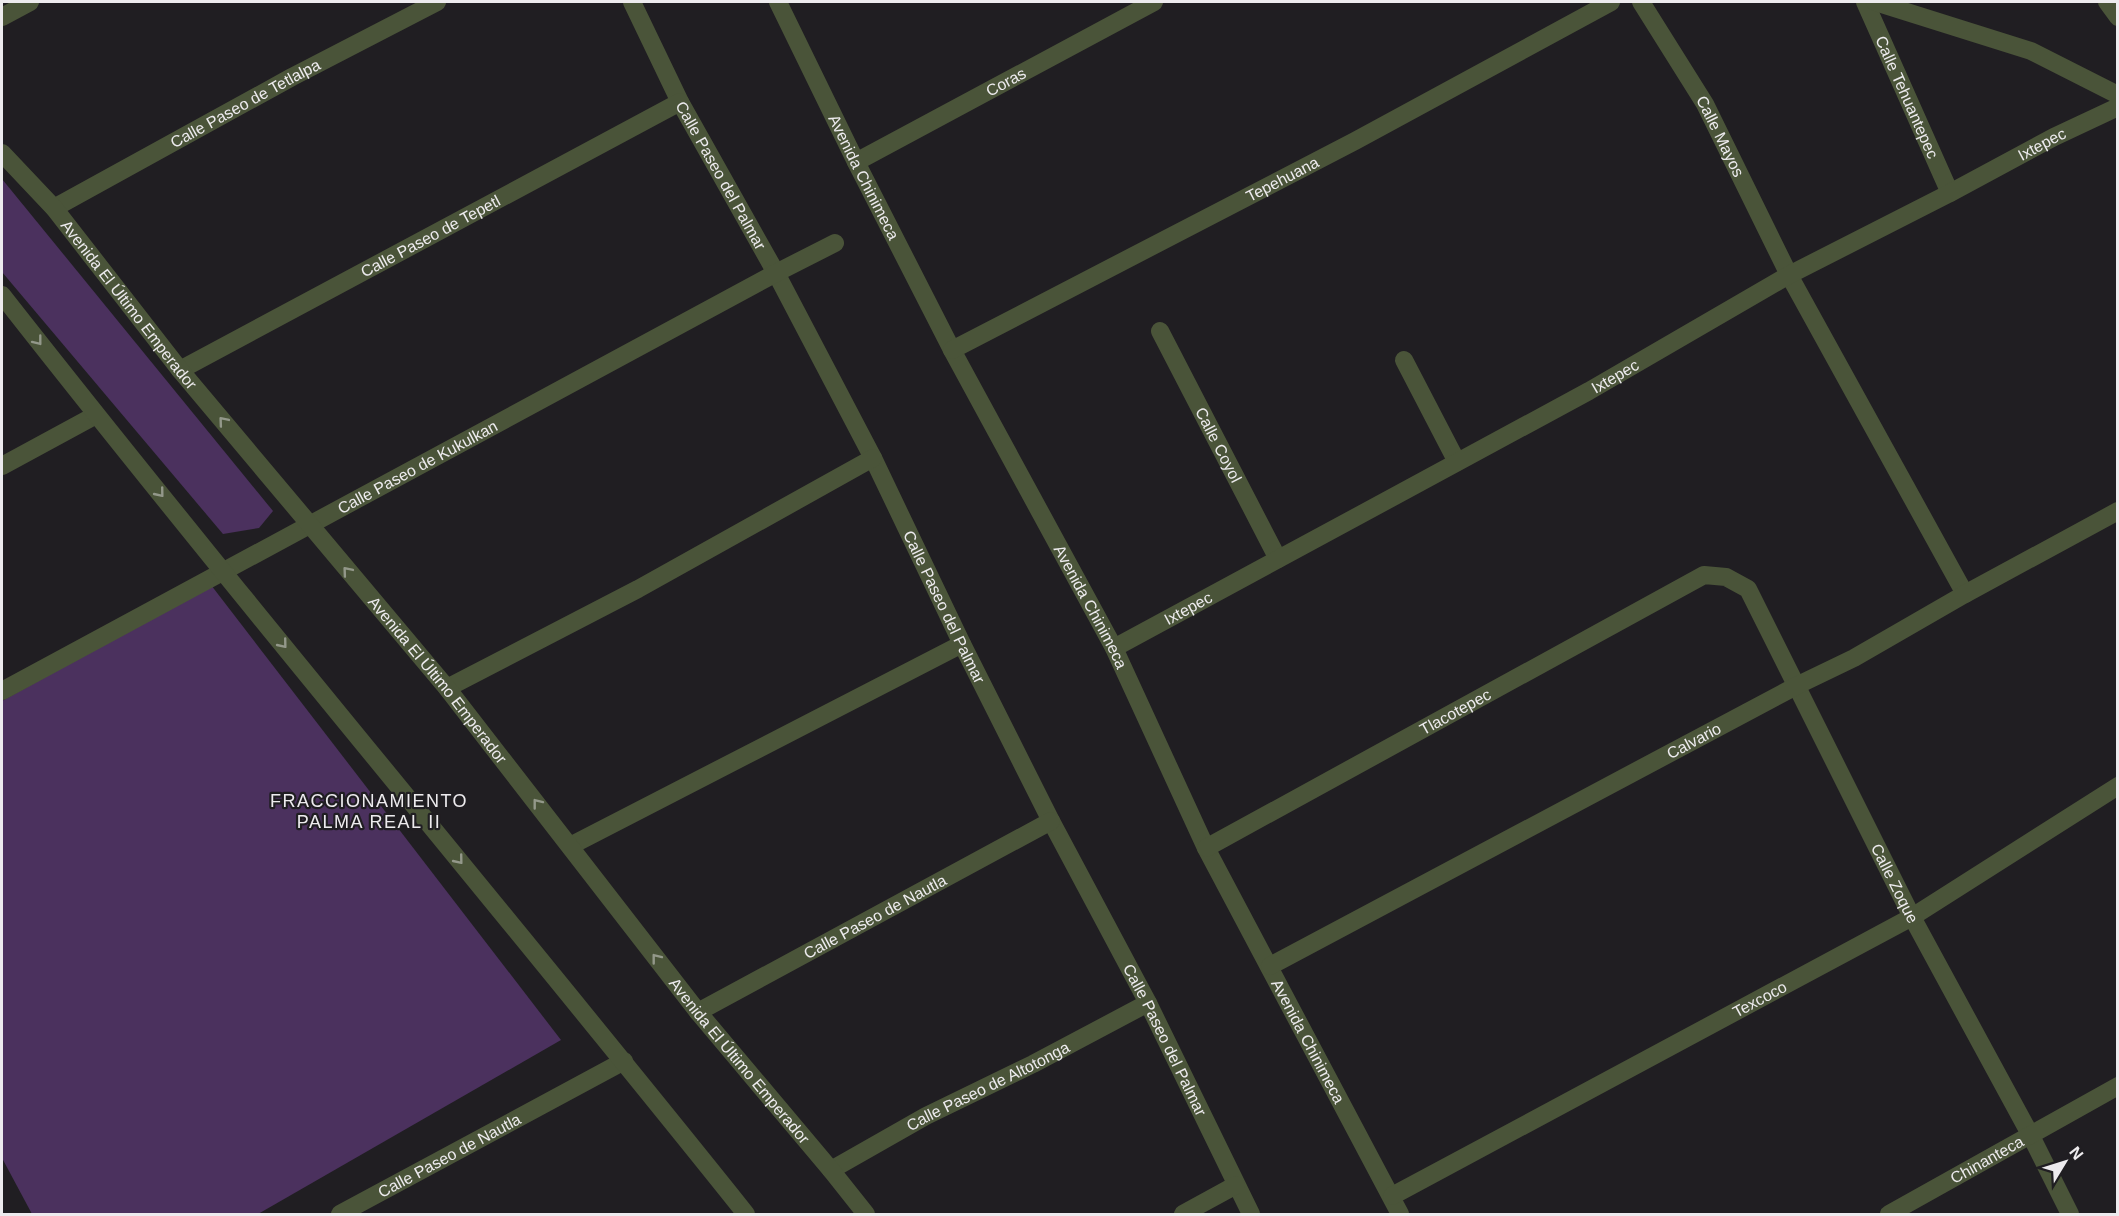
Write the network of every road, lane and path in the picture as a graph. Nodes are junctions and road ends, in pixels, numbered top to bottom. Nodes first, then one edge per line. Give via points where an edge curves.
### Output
1 (30, 2) edge
2 (437, 2) edge
3 (632, 2) edge
4 (778, 2) edge
5 (1154, 2) edge
6 (1611, 2) edge
7 (1641, 2) edge
8 (1865, 2) edge
9 (1875, 2) edge
10 (2107, 2) edge
11 (2, 17) edge
12 (2118, 17) edge
13 (2118, 94) edge
14 (680, 102) junction
15 (2118, 107) edge
16 (2, 153) edge
17 (856, 162) junction
18 (1950, 193) junction
19 (54, 208) junction
20 (835, 243) dead end
21 (776, 273) junction
22 (1789, 275) junction
23 (2, 295) edge
24 (1160, 331) dead end
25 (952, 350) junction
26 (1404, 360) dead end
27 (180, 370) junction
28 (96, 415) junction
29 (873, 458) junction
30 (1457, 462) junction
31 (2, 466) edge
32 (2118, 511) edge
33 (309, 526) junction
34 (1278, 559) junction
35 (224, 571) junction
36 (1704, 575) joint
37 (1965, 594) junction
38 (962, 644) junction
39 (1114, 648) junction
40 (1798, 685) junction
41 (447, 688) junction
42 (2, 692) edge
43 (2118, 786) edge
44 (1051, 820) junction
45 (570, 846) junction
46 (1206, 848) junction
47 (1912, 917) junction
48 (1269, 966) junction
49 (1148, 1003) junction
50 (698, 1012) junction
51 (624, 1061) junction
52 (2118, 1086) edge
53 (2031, 1136) junction
54 (831, 1170) junction
55 (1236, 1185) junction
56 (1392, 1196) junction
57 (340, 1215) edge
58 (746, 1215) edge
59 (866, 1215) edge
60 (1183, 1215) edge
61 (1251, 1215) edge
62 (1400, 1215) edge
63 (1888, 1215) edge
64 (2070, 1215) edge

1 - 11 street
2 - 19 street, Calle Paseo de Tetlalpa
3 - 14 street, Calle Paseo del Palmar
4 - 17 street, Avenida Chinimeca
5 - 17 street, Coras
6 - 25 street, Tepehuana via 1355,141
7 - 22 street, Calle Mayos via 1705,105
8 - 18 street, Calle Tehuantepec
9 - 13 street via 2031,51
10 - 12 street
14 - 21 street, Calle Paseo del Palmar
14 - 27 street, Calle Paseo de Tepetl
15 - 18 street, Ixtepec
16 - 19 street, Avenida El Último Emperador
17 - 25 street, Avenida Chinimeca
18 - 22 street, Ixtepec
19 - 27 street, Avenida El Último Emperador
20 - 21 street, Calle Paseo de Kukulkan
21 - 29 street, Calle Paseo del Palmar
21 - 33 street, Calle Paseo de Kukulkan
22 - 30 street, Ixtepec
22 - 37 street, Calle Mayos
23 -> 28 street
24 - 34 street, Calle Coyol
25 - 39 street, Avenida Chinimeca
26 - 30 street
33 -> 27 street, Avenida El Último Emperador
28 - 31 street
28 -> 35 street
29 - 38 street, Calle Paseo del Palmar
29 - 41 street via 638,589
30 - 34 street, Ixtepec
32 - 37 street, Calvario
33 - 35 street, Calle Paseo de Kukulkan
41 -> 33 street, Avenida El Último Emperador
34 - 39 street, Ixtepec
35 - 42 street, Calle Paseo de Kukulkan
35 -> 51 street
36 - 40 street, Calle Zoque via 1726,577 1748,589
36 - 46 street, Tlacotepec
37 - 40 street, Calvario via 1854,658
38 - 44 street, Calle Paseo del Palmar
38 - 45 street
39 - 46 street, Avenida Chinimeca
40 - 47 street, Calle Zoque
40 - 48 street, Calvario
45 -> 41 street, Avenida El Último Emperador
43 - 47 street, Texcoco
44 - 49 street, Calle Paseo del Palmar
44 - 50 street, Calle Paseo de Nautla
50 -> 45 street, Avenida El Último Emperador
46 - 48 street, Avenida Chinimeca
47 - 53 street, Calle Zoque
47 - 56 street, Texcoco
48 - 56 street, Avenida Chinimeca
49 - 54 street, Calle Paseo de Altotonga via 926,1116
49 - 55 street, Calle Paseo del Palmar
50 - 54 street, Avenida El Último Emperador
51 - 57 street, Calle Paseo de Nautla
51 - 58 street
52 - 53 street, Chinanteca
53 - 63 street, Chinanteca
53 - 64 street, Calle Zoque
54 - 59 street, Avenida El Último Emperador
55 - 60 street
55 - 61 street, Calle Paseo del Palmar
56 - 62 street, Avenida Chinimeca

